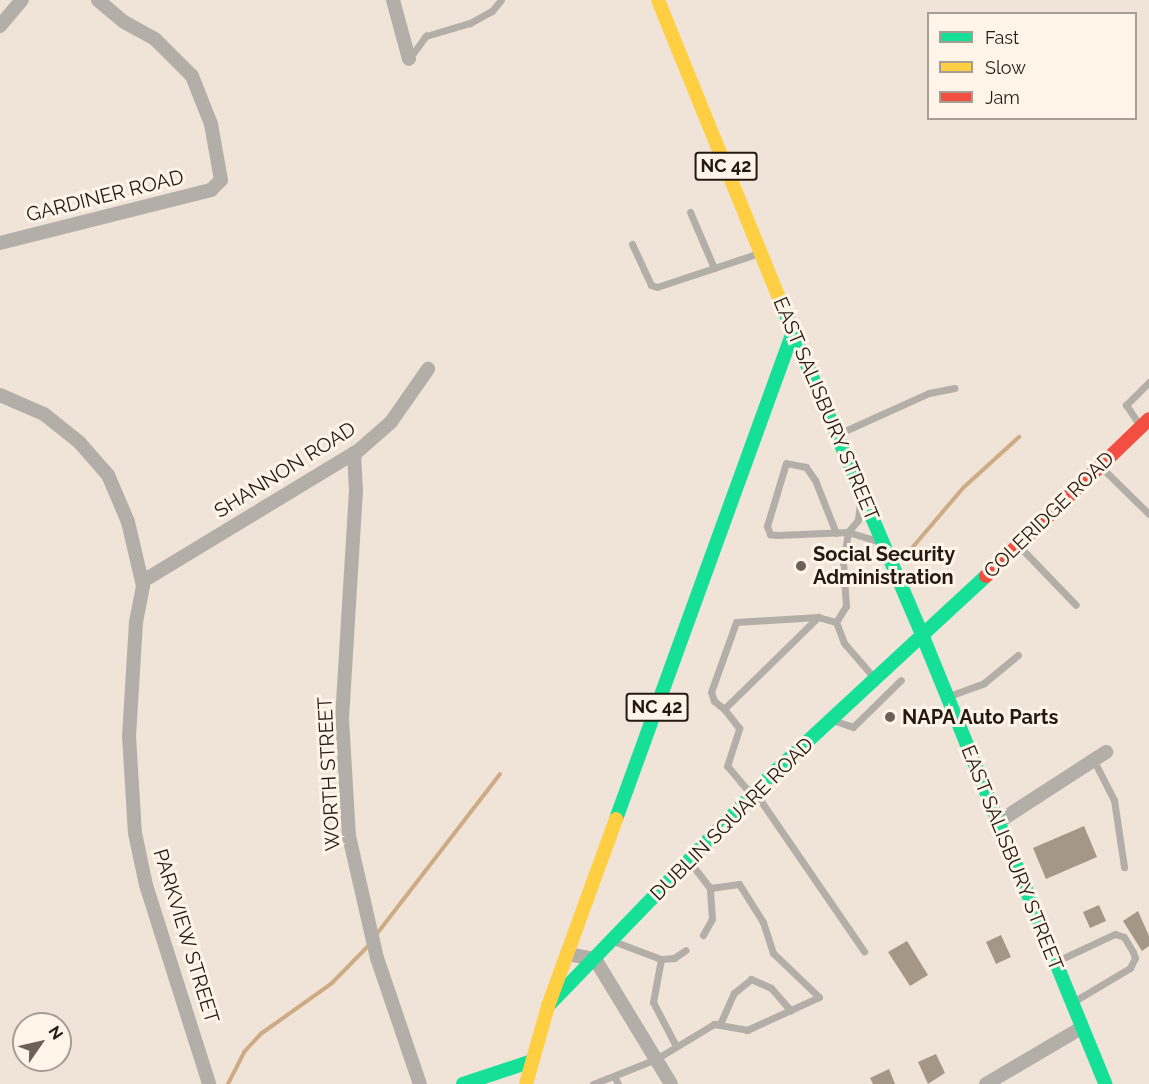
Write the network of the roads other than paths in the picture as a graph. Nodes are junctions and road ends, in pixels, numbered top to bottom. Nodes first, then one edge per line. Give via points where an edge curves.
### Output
1 (22, 0) edge
2 (98, 0) edge
3 (393, 0) edge
4 (501, 0) edge
5 (658, 0) edge
6 (0, 26) edge
7 (409, 59) joint
8 (690, 212) dead end
9 (0, 243) edge
10 (632, 244) dead end
11 (761, 252) junction
12 (714, 268) junction
13 (794, 332) junction
14 (428, 369) dead end
15 (1149, 382) edge
16 (955, 388) dead end
17 (0, 395) edge
18 (1145, 423) edge
19 (837, 435) junction
20 (354, 453) junction
21 (1100, 466) junction
22 (860, 489) junction
23 (1149, 514) edge
24 (848, 532) junction
25 (836, 533) junction
26 (883, 543) junction
27 (1018, 545) junction
28 (143, 581) junction
29 (1076, 605) dead end
30 (818, 617) junction
31 (836, 622) junction
32 (923, 638) junction
33 (1018, 655) dead end
34 (876, 680) junction
35 (901, 680) dead end
36 (947, 697) junction
37 (724, 708) junction
38 (832, 720) junction
39 (1106, 752) dead end
40 (1094, 761) junction
41 (753, 794) junction
42 (998, 822) junction
43 (689, 861) junction
44 (1124, 867) dead end
45 (710, 888) junction
46 (703, 935) dead end
47 (613, 940) junction
48 (686, 950) dead end
49 (864, 951) dead end
50 (567, 954) junction
51 (595, 959) junction
52 (661, 959) junction
53 (1055, 962) junction
54 (1071, 1003) junction
55 (548, 1006) junction
56 (791, 1011) junction
57 (720, 1024) junction
58 (1081, 1028) junction
59 (676, 1046) junction
60 (656, 1059) junction
61 (532, 1061) junction
62 (614, 1076) junction
63 (209, 1084) edge
64 (420, 1084) edge
65 (463, 1084) edge
66 (526, 1084) edge
67 (593, 1084) edge
68 (618, 1084) edge
69 (671, 1084) edge
70 (986, 1084) edge
71 (1105, 1084) edge

1 - 6 street
2 - 9 street, GARDINER ROAD via 124,22 155,39 192,76 207,111 220,161 218,184 211,190
3 - 7 street
4 - 7 lane via 492,11 470,23 426,36
5 - 11 main road, EAST SALISBURY STREET / NC 42
8 - 12 lane
10 - 12 lane via 651,285
11 - 12 lane
11 - 13 main road, EAST SALISBURY STREET / NC 42
13 - 19 main road, EAST SALISBURY STREET
13 - 50 main road, NC 42
14 - 20 street, SHANNON ROAD via 391,422
15 - 18 lane via 1126,405
16 - 19 lane via 929,393
17 - 28 street, PARKVIEW STREET via 44,414 79,442 108,475 128,522
18 - 21 main road, COLERIDGE ROAD
19 - 22 main road, EAST SALISBURY STREET
20 - 28 street, SHANNON ROAD
20 - 64 street, WORTH STREET via 356,490 342,719 349,836 377,958
21 - 23 lane
21 - 27 main road, COLERIDGE ROAD
22 - 24 lane via 858,520
22 - 26 main road, EAST SALISBURY STREET
24 - 25 lane
24 - 26 lane
24 - 31 lane via 843,562 846,606
25 - 25 lane via 770,534 767,526 786,463 806,467
26 - 32 main road, EAST SALISBURY STREET
27 - 29 lane
27 - 32 main road, COLERIDGE ROAD
28 - 63 street, PARKVIEW STREET via 129,736 132,811 146,885
30 - 31 lane
30 - 37 lane
30 - 37 lane via 736,622 711,692 714,701
31 - 34 lane via 844,642
32 - 34 main road, DUBLIN SQUARE ROAD
32 - 36 main road, EAST SALISBURY STREET
33 - 36 lane via 984,683
34 - 38 main road, DUBLIN SQUARE ROAD
35 - 38 lane via 853,727
36 - 42 main road, EAST SALISBURY STREET
37 - 41 lane via 739,728 727,766
38 - 41 main road, DUBLIN SQUARE ROAD
39 - 40 street
40 - 42 street
40 - 44 lane via 1114,800
41 - 43 main road, DUBLIN SQUARE ROAD
41 - 49 lane
42 - 53 main road, EAST SALISBURY STREET
43 - 45 lane
43 - 47 main road, DUBLIN SQUARE ROAD
45 - 46 lane via 712,919
45 - 56 lane via 739,884 763,922 773,953 819,993 817,999
47 - 51 main road, DUBLIN SQUARE ROAD
47 - 52 lane
48 - 52 lane via 674,958
50 - 51 street
50 - 55 main road, NC 42
51 - 55 main road, DUBLIN SQUARE ROAD
51 - 60 street
52 - 59 lane via 653,1002
53 - 54 main road, EAST SALISBURY STREET
53 - 54 lane via 1115,934 1124,937 1133,952 1135,958 1130,968
54 - 58 main road, EAST SALISBURY STREET
55 - 61 main road, NC 42
56 - 57 lane via 747,1030
56 - 57 lane via 771,988 751,979 734,993
57 - 59 lane via 705,1028
58 - 70 street
58 - 71 main road, EAST SALISBURY STREET
59 - 60 lane
60 - 62 lane
60 - 69 street
61 - 65 main road
61 - 66 main road, NC 42
62 - 67 lane
62 - 68 lane

